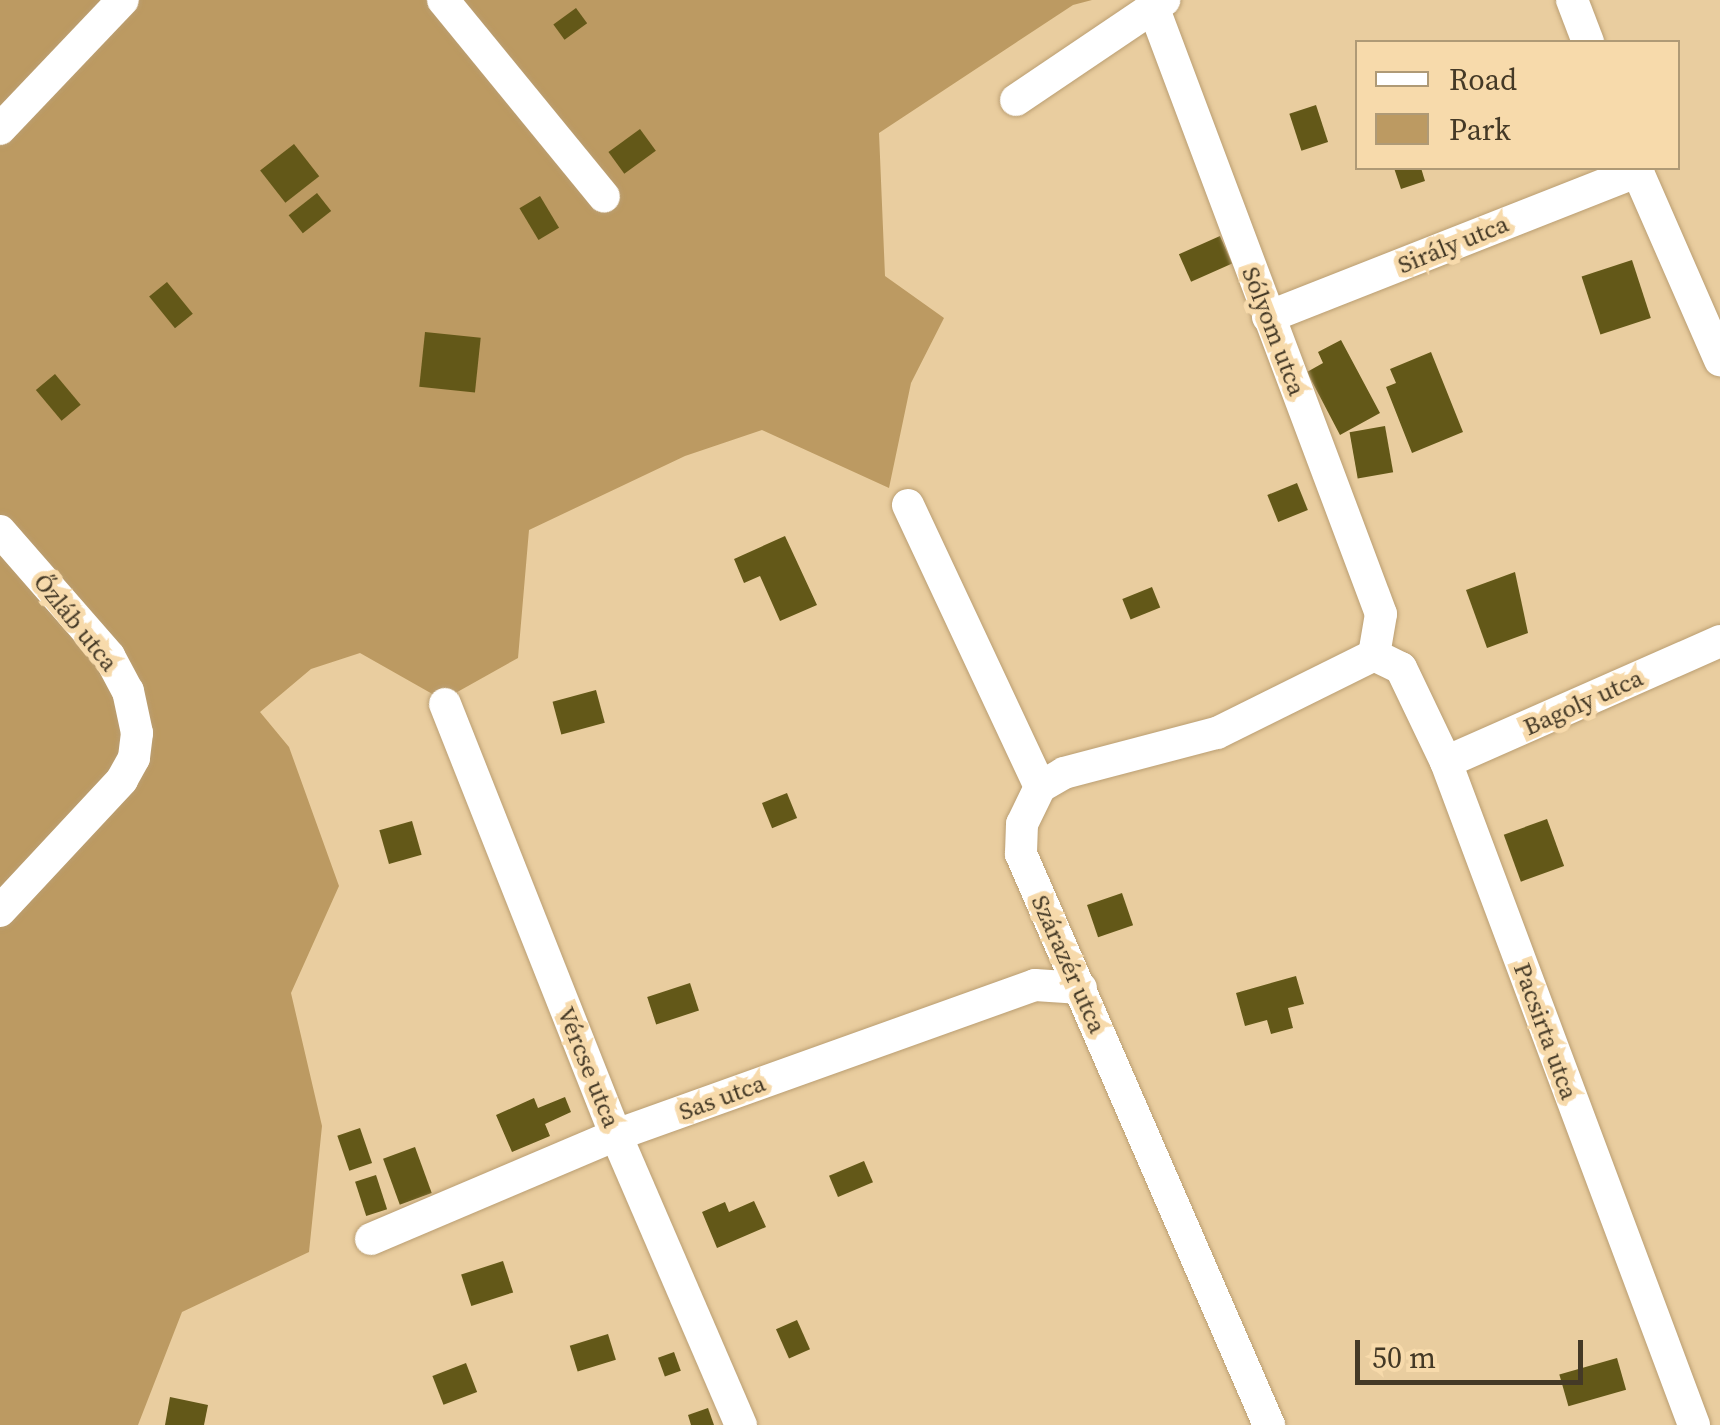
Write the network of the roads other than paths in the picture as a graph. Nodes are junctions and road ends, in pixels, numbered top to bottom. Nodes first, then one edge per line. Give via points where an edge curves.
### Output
1 (122, 0) edge
2 (443, 0) edge
3 (1572, 0) edge
4 (1159, 5) edge
5 (1587, 40) edge
6 (1016, 100) dead end
7 (0, 129) edge
8 (1635, 170) edge
9 (1637, 170) edge
10 (604, 197) dead end
11 (1268, 317) junction
12 (1720, 360) edge
13 (908, 505) dead end
14 (0, 532) edge
15 (1720, 642) edge
16 (1374, 655) junction
17 (445, 704) dead end
18 (1446, 762) junction
19 (1040, 788) junction
20 (0, 911) edge
21 (1080, 988) junction
22 (616, 1135) junction
23 (372, 1239) dead end
24 (741, 1425) edge
25 (1269, 1425) edge
26 (1694, 1425) edge

1 - 7 street
2 - 10 street
3 - 5 street
4 - 6 street
4 - 11 street, Sólyom utca
8 - 11 street, Sirály utca
9 - 12 street
11 - 16 street, Sólyom utca via 1381,614
13 - 19 street
14 - 20 street, Őzláb utca via 108,656 128,691 137,732 122,780
15 - 18 street, Bagoly utca
16 - 18 street, Pacsirta utca via 1401,668
16 - 19 street via 1217,733 1064,773
17 - 22 street, Vércse utca
18 - 26 street, Pacsirta utca
19 - 21 street, Szárazér utca via 1022,824 1021,854
21 - 22 street, Sas utca via 1036,984
21 - 25 street, Szárazér utca
22 - 23 street, Sas utca
22 - 24 street, Vércse utca

